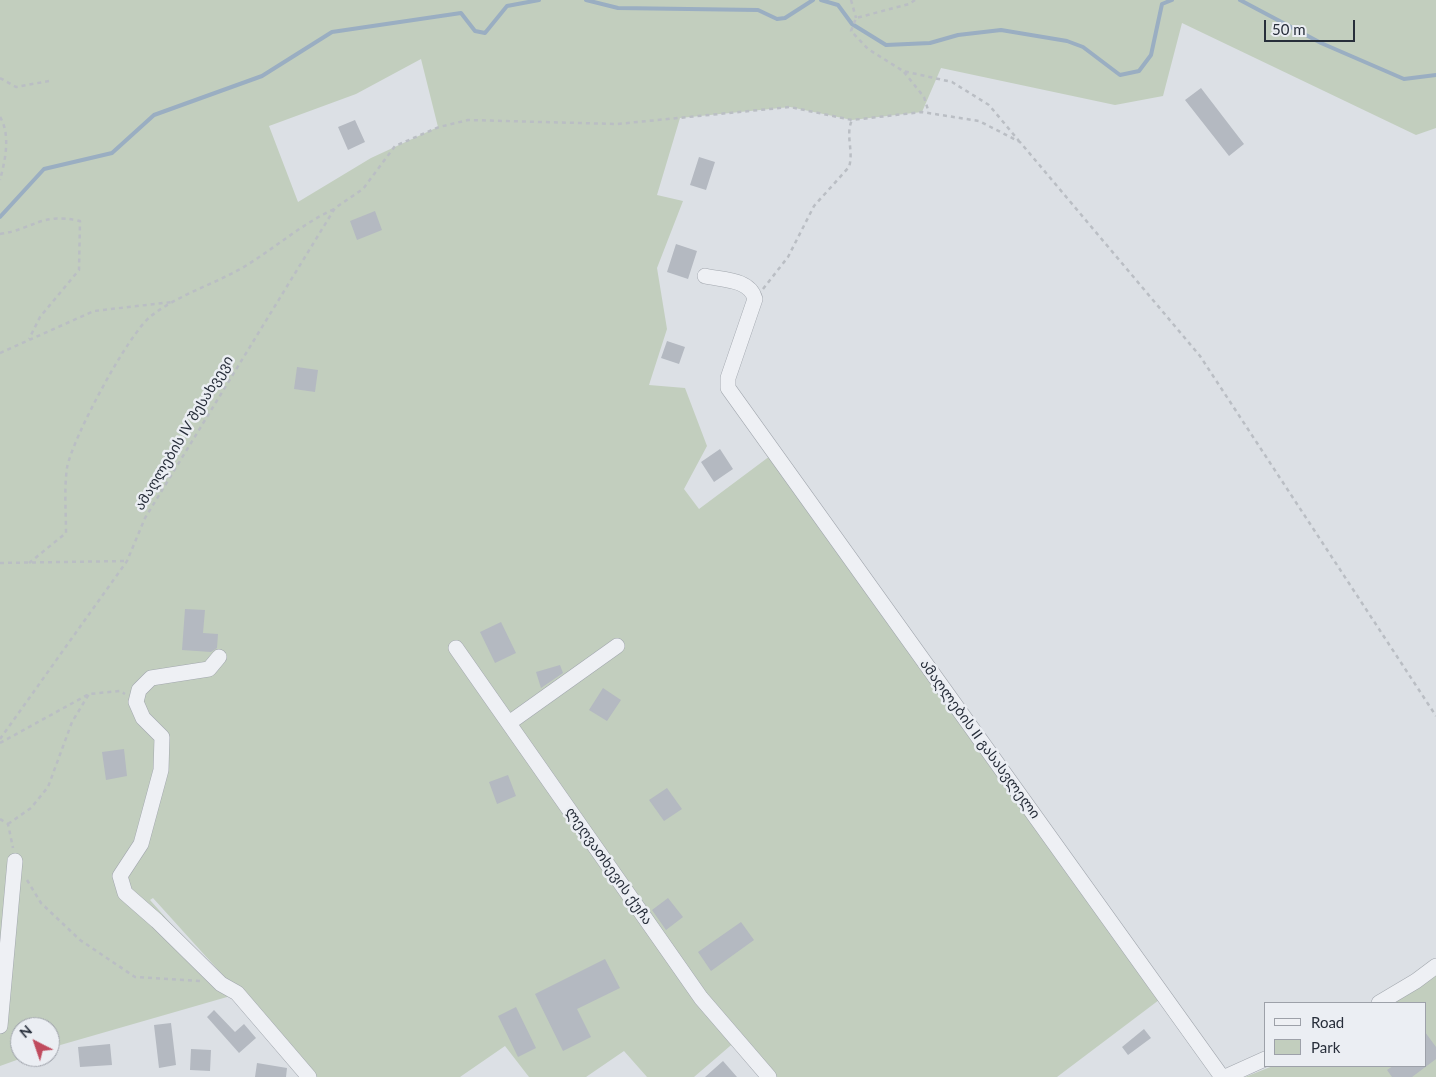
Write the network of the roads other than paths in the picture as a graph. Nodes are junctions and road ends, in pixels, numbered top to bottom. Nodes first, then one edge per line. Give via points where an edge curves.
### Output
1 (705, 276) dead end
2 (617, 646) dead end
3 (456, 648) dead end
4 (219, 658) dead end
5 (509, 723) junction
6 (15, 860) road end
7 (1436, 966) edge
8 (1381, 1002) edge
9 (0, 1026) edge
10 (1264, 1059) edge
11 (309, 1077) edge
12 (769, 1077) edge
13 (1223, 1077) edge

1 - 13 street, ამაღლების II გასასვლელი via 747,285 753,290 755,299 728,378 728,388
2 - 5 street
3 - 5 street, ლეღვათხევის ქუჩა
4 - 11 street via 209,669 151,678 139,690 136,702 143,718 162,737 161,770 141,844 120,876 125,893 221,984 237,994
5 - 12 street, ლეღვათხევის ქუჩა via 700,998
6 - 9 street
7 - 8 street
10 - 13 street

